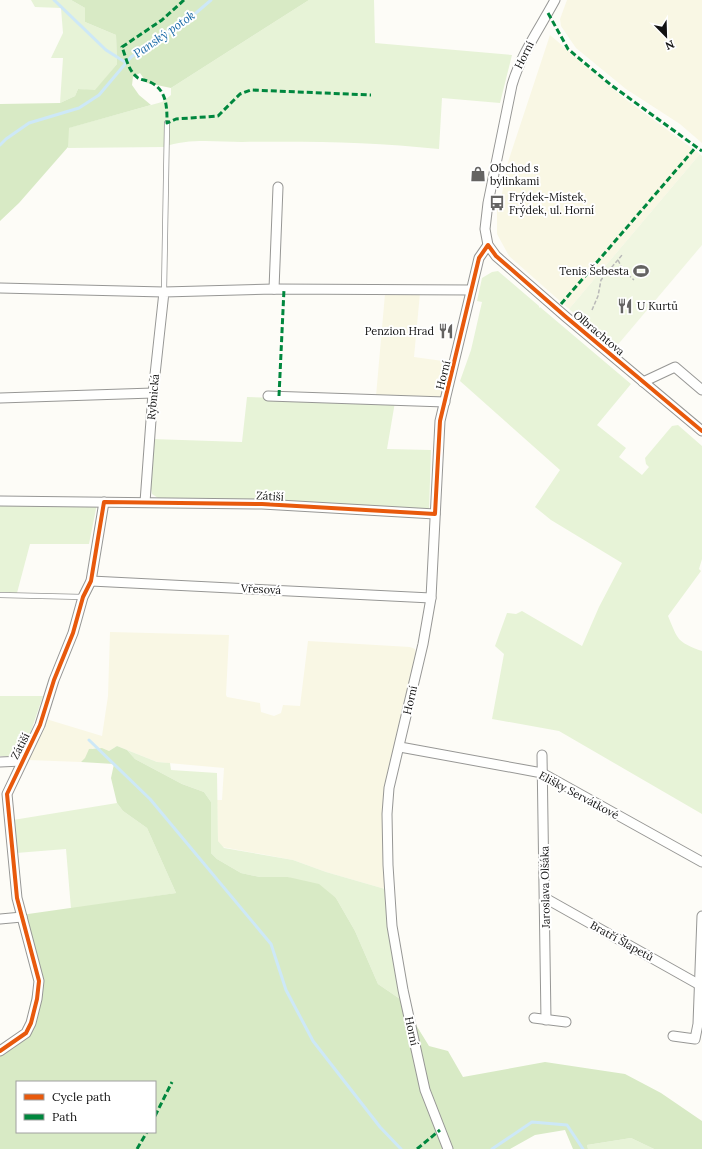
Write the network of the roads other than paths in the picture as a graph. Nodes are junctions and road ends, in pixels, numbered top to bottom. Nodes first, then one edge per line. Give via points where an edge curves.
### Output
1 (555, 0) edge
2 (167, 123) dead end
3 (278, 187) dead end
4 (488, 245) junction
5 (0, 288) edge
6 (274, 289) junction
7 (471, 290) junction
8 (164, 292) junction
9 (643, 382) junction
10 (702, 390) edge
11 (153, 394) junction
12 (268, 396) dead end
13 (0, 398) edge
14 (445, 402) junction
15 (702, 431) edge
16 (0, 501) edge
17 (104, 502) junction
18 (146, 502) junction
19 (435, 514) junction
20 (91, 581) junction
21 (0, 595) edge
22 (83, 596) junction
23 (431, 598) junction
24 (400, 747) junction
25 (542, 755) dead end
26 (22, 761) junction
27 (0, 762) edge
28 (542, 773) junction
29 (702, 862) edge
30 (545, 898) junction
31 (22, 916) junction
32 (702, 916) edge
33 (0, 919) edge
34 (698, 984) junction
35 (534, 1018) dead end
36 (546, 1020) junction
37 (566, 1022) dead end
38 (673, 1036) dead end
39 (0, 1051) edge
40 (448, 1149) edge

1 - 4 street, Horní via 524,54 512,85 488,203 485,229
2 - 8 lane
3 - 6 street
4 - 7 street, Horní via 479,258
4 - 9 street, Olbrachtova via 496,256
5 - 8 street
6 - 7 street
6 - 8 street
7 - 14 street, Horní
8 - 11 street, Rybnická
9 - 10 street via 675,367
9 - 15 street, Olbrachtova
11 - 13 street
11 - 18 street, Rybnická
12 - 14 street
14 - 19 street, Horní via 440,421
16 - 17 street, Zátiší
17 - 18 street, Zátiší
17 - 20 street, Zátiší
18 - 19 street, Zátiší via 262,504
19 - 23 street, Horní
20 - 22 street, Zátiší
20 - 23 street, Vřesová
21 - 22 lane
22 - 26 street, Zátiší via 74,633 54,680 40,725
23 - 24 street, Horní
24 - 28 street, Elišky Servátkové
24 - 40 street, Horní via 389,788 387,814 392,926 425,1090
25 - 28 street, Jaroslava Olšáka
26 - 27 street, Zátiší
26 - 31 street, Zátiší via 7,794 17,898
28 - 29 street, Elišky Servátkové
28 - 30 street, Jaroslava Olšáka
30 - 34 street, Bratří Šlapetů
30 - 36 street, Jaroslava Olšáka
31 - 33 street
31 - 39 street, Zátiší via 37,968 38,999 26,1033
32 - 34 street
34 - 38 street via 698,1024 695,1038
35 - 36 street
36 - 37 street

